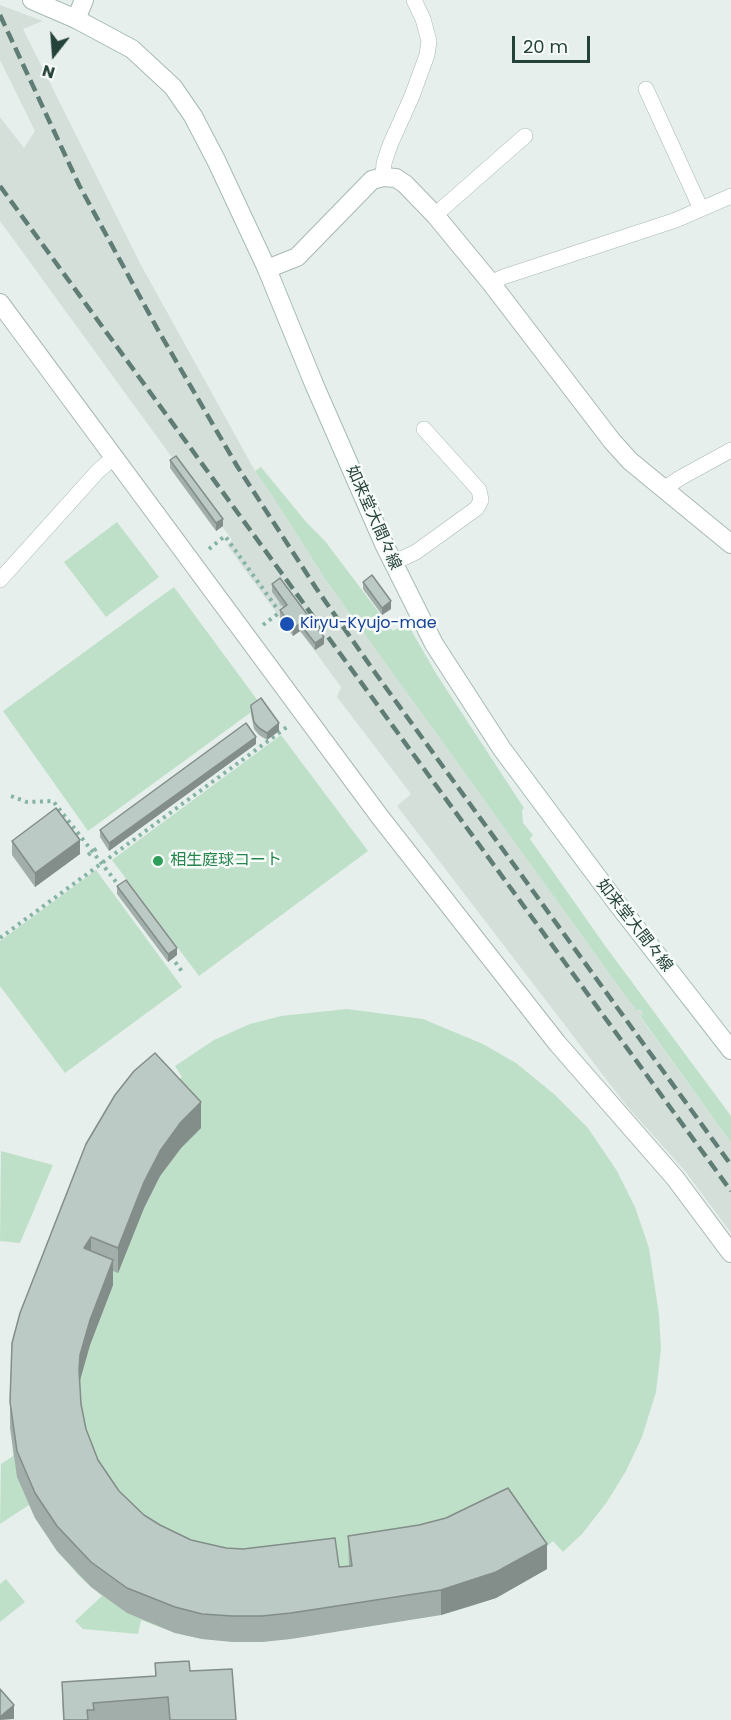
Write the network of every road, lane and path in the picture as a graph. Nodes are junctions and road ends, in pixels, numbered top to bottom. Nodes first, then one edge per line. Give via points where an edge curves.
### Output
1 (32, 0) edge
2 (84, 0) edge
3 (414, 0) edge
4 (76, 19) junction
5 (646, 88) dead end
6 (525, 136) dead end
7 (383, 177) junction
8 (731, 196) edge
9 (701, 209) junction
10 (435, 215) junction
11 (267, 269) junction
12 (491, 283) junction
13 (0, 303) edge
14 (424, 429) dead end
15 (731, 450) edge
16 (113, 458) junction
17 (665, 488) junction
18 (731, 544) edge
19 (204, 553) dead end
20 (393, 563) junction
21 (0, 580) edge
22 (280, 604) edge
23 (284, 609) edge
24 (259, 627) dead end
25 (294, 722) dead end
26 (11, 796) dead end
27 (100, 846) dead end
28 (88, 855) dead end
29 (101, 864) junction
30 (124, 893) edge
31 (0, 938) edge
32 (170, 955) edge
33 (183, 973) dead end
34 (725, 1031) edge
35 (731, 1050) edge
36 (731, 1253) edge

1 - 4 street, 如来堂大間々線
2 - 4 street
3 - 7 lane via 429,41 427,56 390,145
4 - 11 street, 如来堂大間々線 via 132,49 173,87 216,160
5 - 9 lane
6 - 10 lane
7 - 10 street via 405,184
7 - 11 street via 362,188 297,257
8 - 9 lane
9 - 12 lane
10 - 12 street
11 - 20 street, 如来堂大間々線
12 - 17 street via 612,441 630,461
13 - 16 street
14 - 20 lane via 479,490 482,500 477,508 425,546
15 - 17 lane
16 - 21 lane
16 - 36 street via 494,963 586,1078 675,1178
17 - 18 street
19 - 22 path via 225,536 276,607
20 - 34 street, 如来堂大間々線 via 434,644 502,749 602,884
23 - 24 path
25 - 29 path
26 - 29 path via 27,802 53,801
27 - 28 path, bridge
29 - 30 path
29 - 31 path
32 - 33 path
34 - 35 street, 如来堂大間々線

